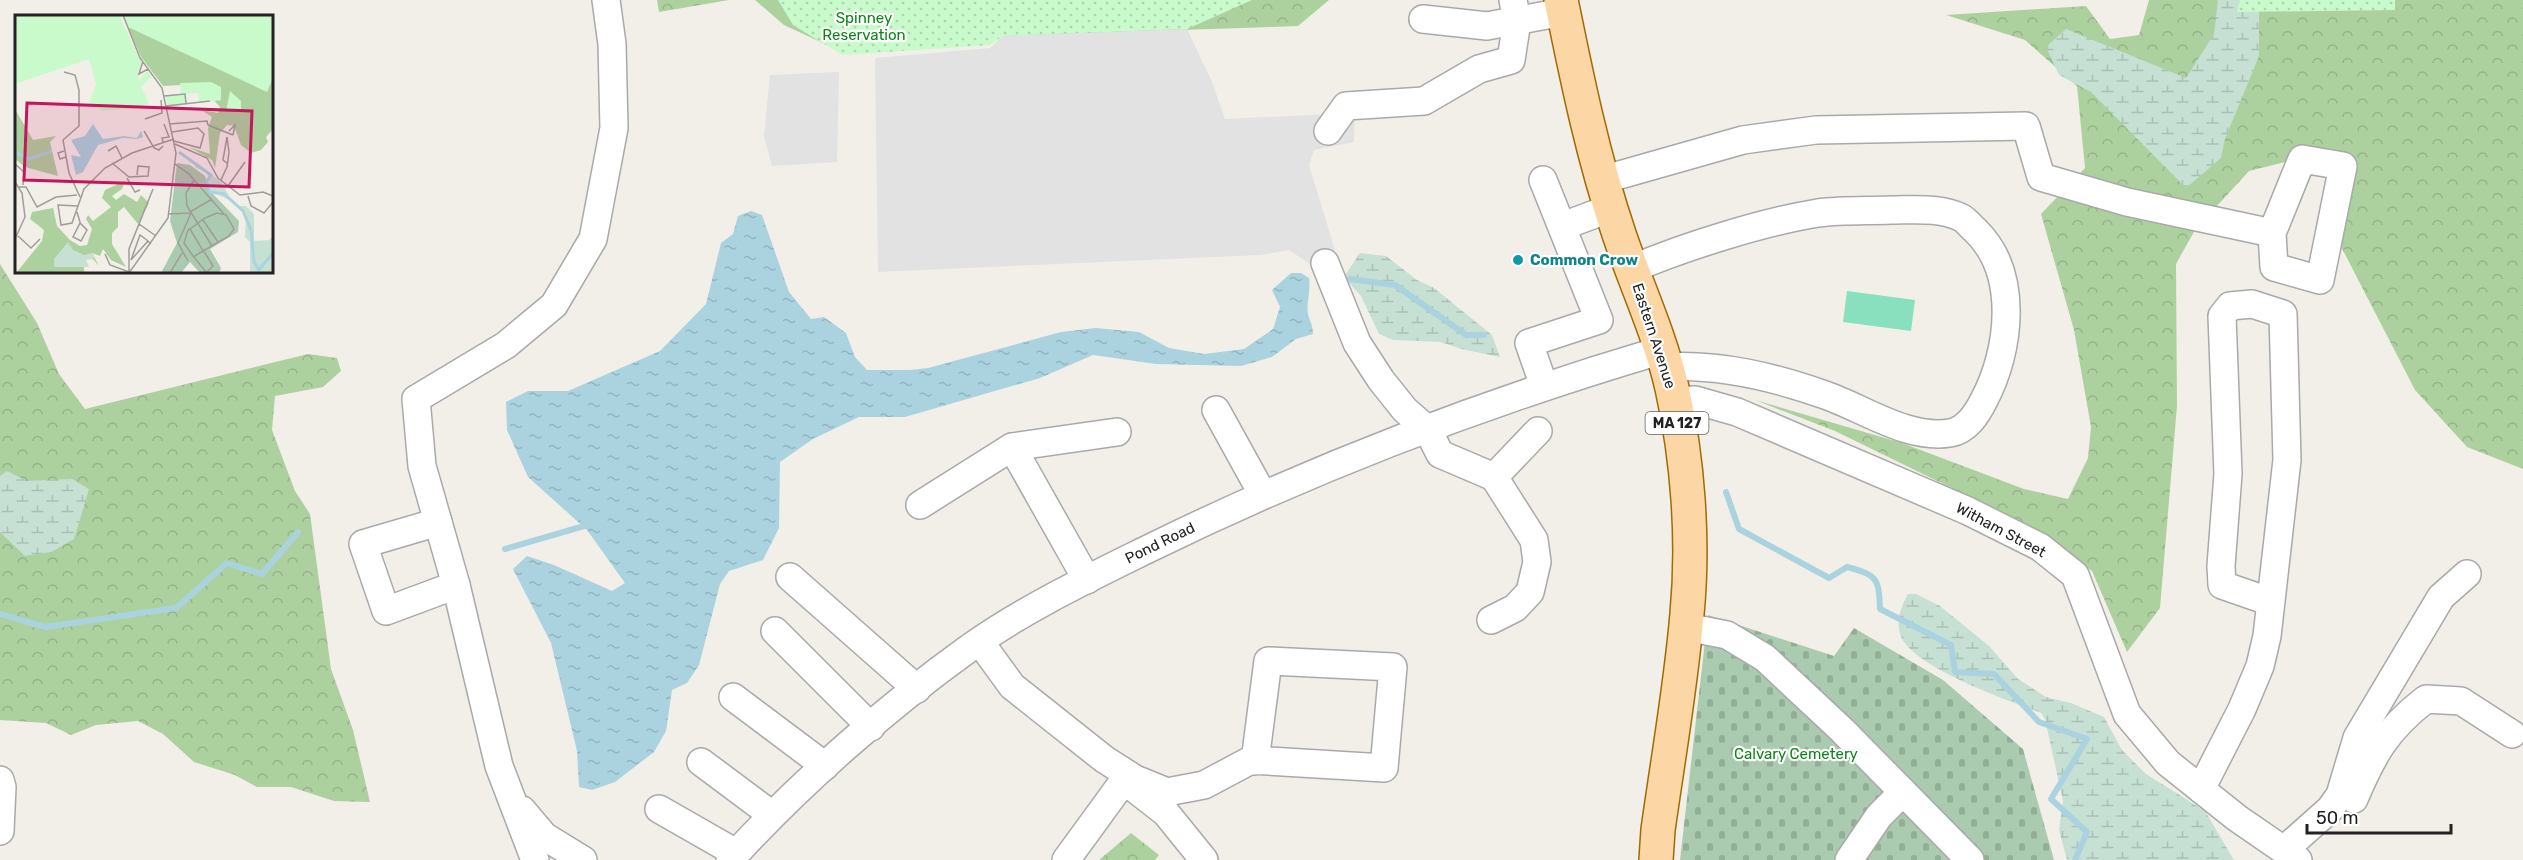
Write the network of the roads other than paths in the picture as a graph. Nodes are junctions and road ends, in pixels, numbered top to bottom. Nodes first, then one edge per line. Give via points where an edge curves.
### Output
1 (606, 0) edge
2 (1562, 6) edge
3 (1515, 10) edge
4 (1423, 19) dead end
5 (1328, 131) dead end
6 (1543, 180) dead end
7 (1606, 194) junction
8 (1563, 226) junction
9 (2272, 232) dead end
10 (1325, 263) dead end
11 (1632, 269) junction
12 (1664, 358) junction
13 (1544, 386) junction
14 (1674, 401) junction
15 (1215, 410) dead end
16 (1428, 430) junction
17 (1538, 431) dead end
18 (1117, 432) dead end
19 (1012, 447) junction
20 (1494, 477) junction
21 (1263, 495) junction
22 (920, 505) dead end
23 (438, 522) junction
24 (2467, 574) dead end
25 (790, 577) dead end
26 (1087, 580) junction
27 (456, 585) junction
28 (2271, 602) junction
29 (1491, 620) dead end
30 (1686, 627) junction
31 (775, 631) dead end
32 (980, 642) junction
33 (917, 689) junction
34 (733, 697) dead end
35 (871, 727) junction
36 (2512, 734) dead end
37 (1255, 761) junction
38 (701, 762) dead end
39 (825, 766) junction
40 (1126, 778) junction
41 (0, 780) edge
42 (2200, 789) junction
43 (1903, 792) junction
44 (512, 799) junction
45 (659, 809) dead end
46 (772, 815) junction
47 (2309, 829) junction
48 (0, 831) edge
49 (2291, 855) edge
50 (734, 858) edge
51 (535, 860) edge
52 (583, 860) edge
53 (1066, 860) edge
54 (1204, 860) edge
55 (1656, 860) edge
56 (1849, 860) edge
57 (1970, 860) edge

1 - 23 street via 612,44 614,128 593,239 554,305 506,345 416,399 422,466
2 - 3 street
2 - 7 main road, Eastern Avenue / MA 127 via 1591,144
3 - 4 street via 1487,26
3 - 5 street via 1510,60 1479,69 1424,101 1346,106
6 - 8 street
7 - 8 street
7 - 9 street via 1743,140 1816,130 2026,126 2042,177 2127,202
7 - 11 main road, Eastern Avenue / MA 127
8 - 13 street via 1599,320 1529,343
10 - 16 street via 1357,343 1405,410
11 - 12 main road, Eastern Avenue / MA 127
11 - 12 street, Pond Road via 1720,239 1819,213 1927,209 1963,218 1982,237 1993,254 2007,307 2006,331 1993,384 1965,428 1950,433 1924,432 1885,422 1827,395 1764,377
12 - 13 street, Pond Road
12 - 14 main road, Eastern Avenue / MA 127
13 - 16 street, Pond Road
14 - 30 main road, Eastern Avenue / MA 127 via 1687,503
14 - 42 street, Witham Street via 1695,400 1737,412 1968,511 2040,547 2075,575 2127,714 2168,764
15 - 21 street
16 - 20 street via 1440,454
16 - 21 street, Pond Road
17 - 20 street
18 - 19 street
19 - 22 street
19 - 26 street
20 - 29 street via 1534,540 1537,562 1530,592 1515,608
21 - 26 street, Pond Road
23 - 27 street
23 - 27 street via 363,544 386,611
24 - 47 street via 2441,597 2425,622 2357,738 2340,795
25 - 33 street
26 - 32 street, Pond Road
27 - 44 street via 499,766
28 - 28 street via 2287,460 2283,314 2252,304 2230,306 2222,316 2228,474 2220,566 2222,585
28 - 42 street via 2260,666 2242,710
30 - 43 street via 1727,635 1765,658
30 - 55 main road, Eastern Avenue / MA 127
31 - 35 street
32 - 33 street, Pond Road
32 - 40 street via 1012,686
33 - 35 street, Pond Road
34 - 39 street
35 - 39 street, Pond Road
36 - 47 street via 2462,701 2426,699 2377,748 2351,806
37 - 37 street via 1383,768 1393,667 1268,662
37 - 40 street via 1204,785 1167,792
38 - 46 street
39 - 46 street, Pond Road
40 - 53 street
40 - 54 street via 1166,813
41 - 48 street
42 - 49 street, Witham Street
43 - 56 street via 1879,816
43 - 57 street
44 - 51 street
44 - 52 street via 544,836
45 - 50 street
46 - 50 street, Pond Road
47 - 49 street

